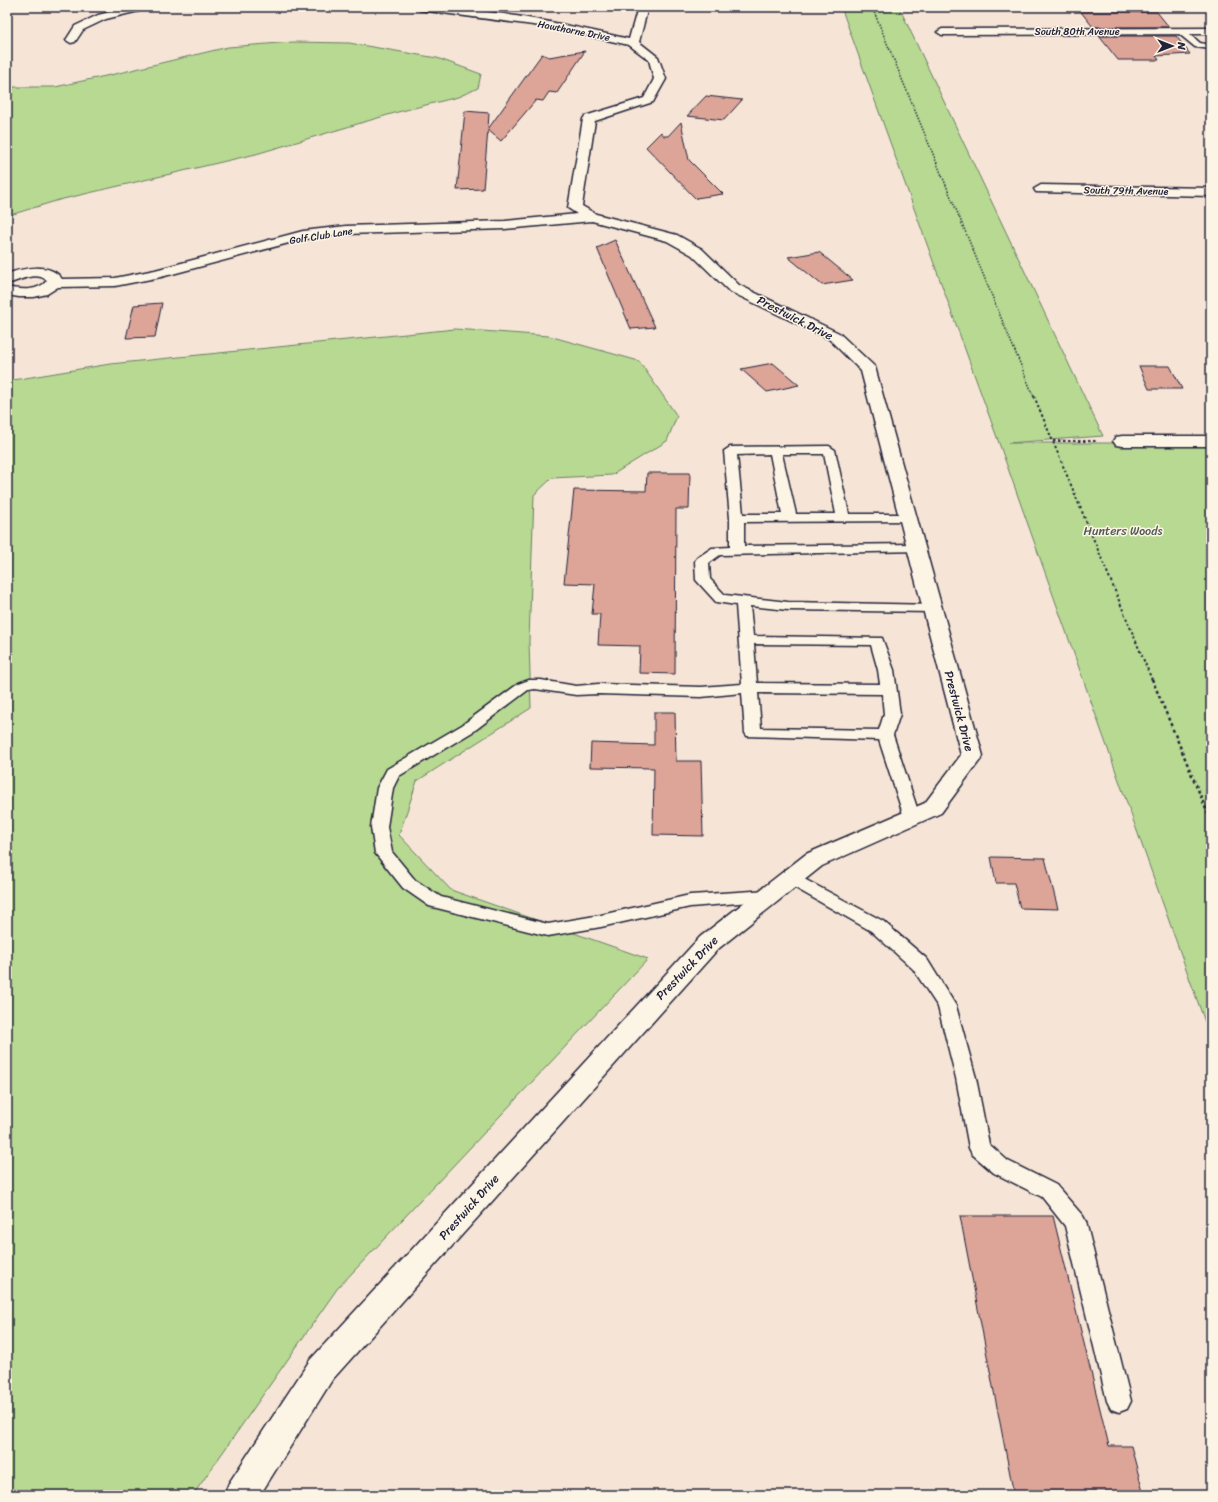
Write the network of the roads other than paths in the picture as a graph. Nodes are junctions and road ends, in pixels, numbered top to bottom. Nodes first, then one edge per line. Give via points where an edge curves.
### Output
1 (143, 7) edge
2 (420, 7) edge
3 (643, 7) edge
4 (1181, 31) junction
5 (1211, 31) edge
6 (942, 32) dead end
7 (71, 40) dead end
8 (633, 43) junction
9 (1211, 47) edge
10 (1041, 189) dead end
11 (1211, 192) edge
12 (592, 216) junction
13 (7, 280) edge
14 (54, 283) junction
15 (7, 291) edge
16 (1122, 441) road end
17 (1211, 441) edge
18 (775, 450) junction
19 (737, 518) junction
20 (790, 518) junction
21 (843, 518) junction
22 (908, 518) junction
23 (916, 548) junction
24 (738, 551) junction
25 (743, 602) junction
26 (932, 608) junction
27 (746, 640) junction
28 (750, 688) junction
29 (888, 689) junction
30 (885, 735) junction
31 (912, 817) junction
32 (791, 878) junction
33 (769, 896) junction
34 (1119, 1401) dead end
35 (241, 1495) edge

1 - 7 street via 102,17 79,28
2 - 8 street, Hawthorne Drive via 548,24
3 - 8 street
4 - 5 street, South 80th Avenue
4 - 6 street, South 80th Avenue
4 - 9 lane via 1198,45
8 - 12 street, Prestwick Drive via 654,59 660,79 649,100 589,119 575,208
10 - 11 street, South 79th Avenue
12 - 14 street, Golf Club Lane via 504,224 346,230 303,236 115,282
12 - 22 street, Prestwick Drive via 672,238 697,252 734,288 834,336 868,370
13 - 14 street via 22,274 40,273 52,276 55,279
14 - 15 street, Golf Club Lane via 45,289 30,293
16 - 17 street
18 - 19 lane via 730,451
18 - 20 lane
18 - 21 lane via 829,450
19 - 20 lane
19 - 24 lane
20 - 21 lane
21 - 22 lane
22 - 23 street, Prestwick Drive
23 - 24 lane
23 - 26 street, Prestwick Drive
24 - 25 lane via 717,552 702,561 703,580 721,599
25 - 26 lane via 788,606
25 - 27 lane
26 - 31 street, Prestwick Drive via 972,756 933,808
27 - 28 lane
27 - 29 lane via 877,641 886,670
28 - 29 lane
28 - 30 lane via 753,733
28 - 33 lane via 701,692 598,689 582,691 542,683 527,685 468,728 393,773 385,788 379,827 384,853 409,884 435,902 548,930 690,901
29 - 30 lane via 892,714
30 - 31 lane
31 - 32 street, Prestwick Drive via 814,860
32 - 33 street, Prestwick Drive
32 - 34 lane via 876,926 920,964 947,1006 966,1078 979,1148 1001,1167 1049,1191 1074,1222
33 - 35 street, Prestwick Drive via 709,943 321,1370

